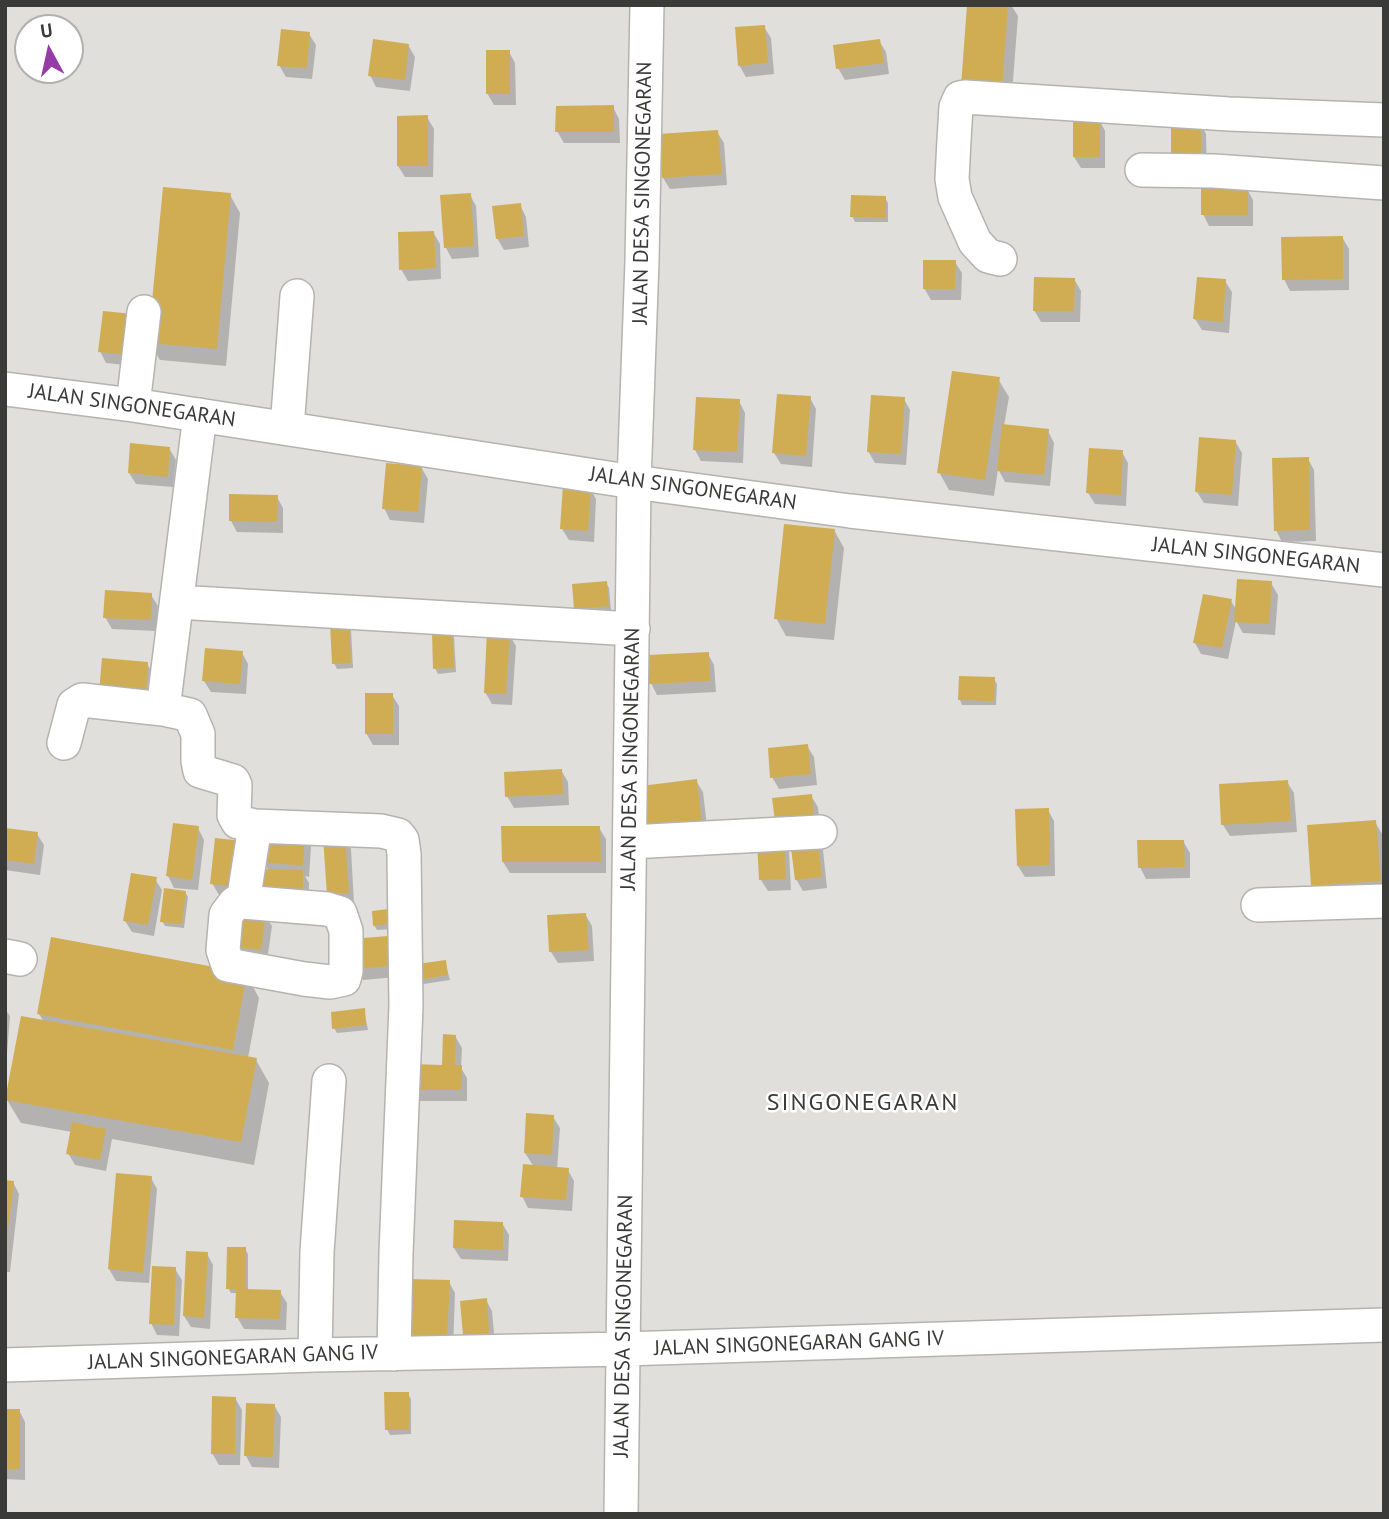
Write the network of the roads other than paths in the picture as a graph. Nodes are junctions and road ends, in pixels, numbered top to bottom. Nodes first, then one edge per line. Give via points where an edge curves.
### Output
1 (647, 5) edge
2 (1384, 120) edge
3 (1142, 170) dead end
4 (1384, 183) edge
5 (1000, 259) dead end
6 (297, 296) dead end
7 (144, 312) dead end
8 (5, 389) edge
9 (133, 405) junction
10 (200, 415) junction
11 (288, 428) junction
12 (634, 482) junction
13 (1384, 570) edge
14 (177, 602) junction
15 (632, 629) junction
16 (163, 709) junction
17 (64, 743) dead end
18 (255, 826) junction
19 (820, 832) dead end
20 (630, 842) junction
21 (1384, 901) edge
22 (243, 902) dead end
23 (1258, 905) dead end
24 (329, 1082) dead end
25 (1384, 1325) edge
26 (624, 1349) junction
27 (394, 1354) junction
28 (315, 1355) junction
29 (5, 1365) edge
30 (621, 1514) edge

1 - 12 street, JALAN DESA SINGONEGARAN
2 - 5 street via 960,98 952,178 955,197 975,242 988,256
3 - 4 street
6 - 11 street
7 - 9 street
8 - 9 street, JALAN SINGONEGARAN
9 - 10 street, JALAN SINGONEGARAN
10 - 11 street, JALAN SINGONEGARAN
10 - 14 street
11 - 12 street, JALAN SINGONEGARAN
12 - 13 street, JALAN SINGONEGARAN via 850,511
12 - 15 street, JALAN DESA SINGONEGARAN
14 - 15 street
14 - 16 street
15 - 20 street, JALAN DESA SINGONEGARAN
16 - 17 street via 82,700 74,705
16 - 18 street via 190,715 198,734 200,771 233,781 238,822
18 - 22 street
18 - 27 street via 368,830 398,835 402,840 406,1006
19 - 20 street
20 - 26 street, JALAN DESA SINGONEGARAN
21 - 23 street
24 - 28 street
25 - 26 street, JALAN SINGONEGARAN GANG IV
26 - 27 street, JALAN SINGONEGARAN GANG IV
26 - 30 street, JALAN DESA SINGONEGARAN
27 - 28 street, JALAN SINGONEGARAN GANG IV
28 - 29 street, JALAN SINGONEGARAN GANG IV

